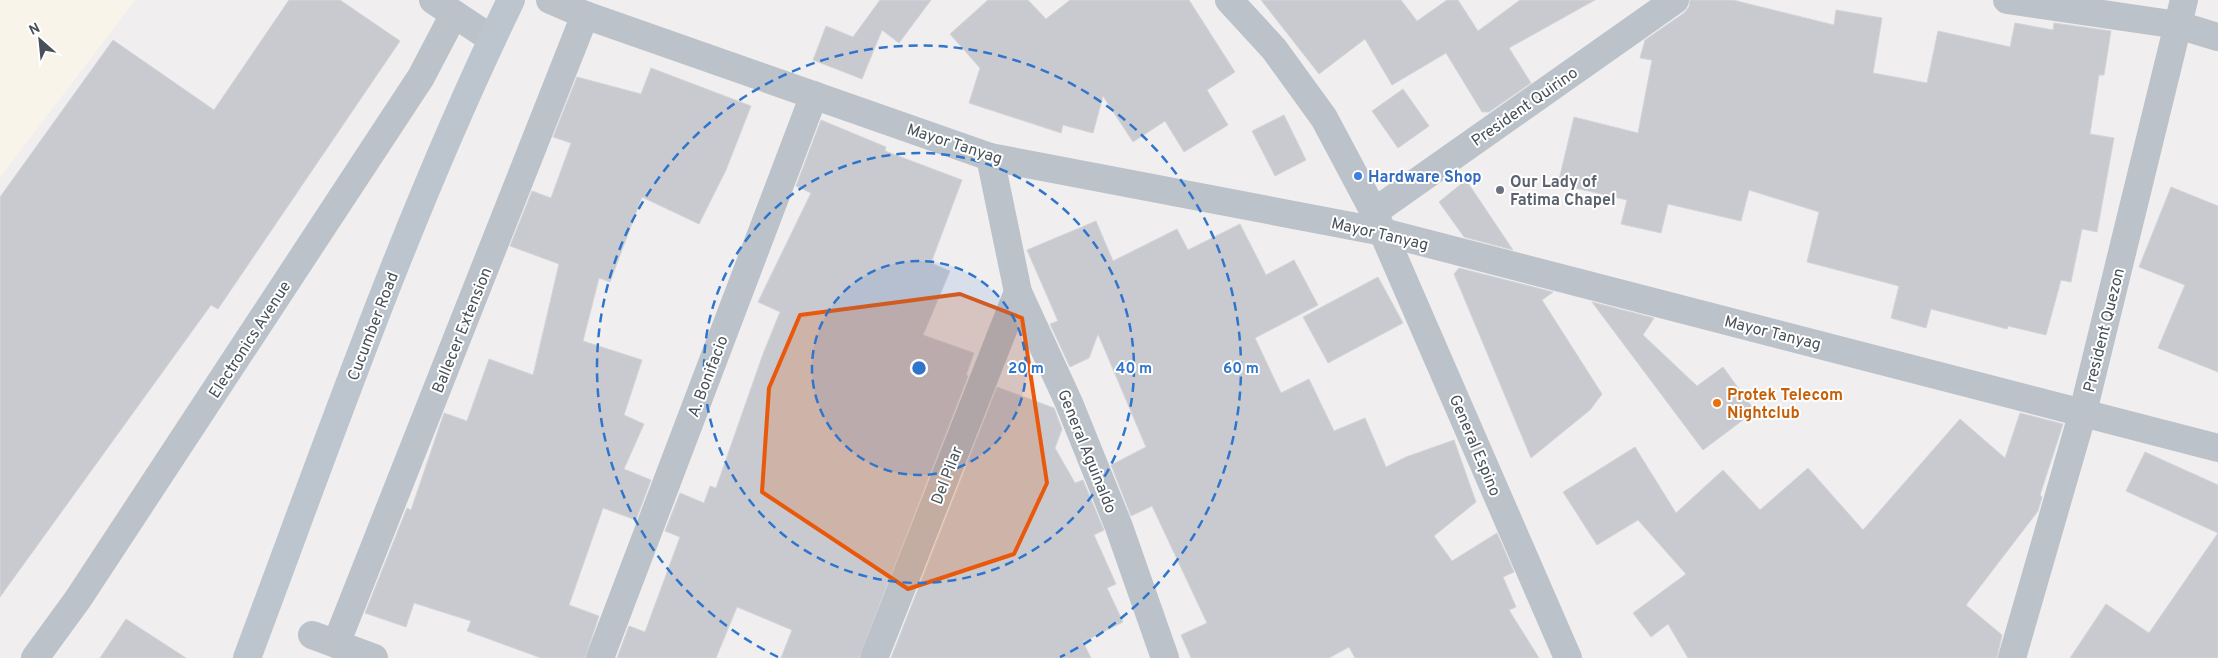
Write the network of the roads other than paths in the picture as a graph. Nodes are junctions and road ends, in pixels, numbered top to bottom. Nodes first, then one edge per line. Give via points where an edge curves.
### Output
1 (512, 0) edge
2 (550, 0) edge
3 (1229, 0) edge
4 (1675, 0) edge
5 (2007, 0) edge
6 (443, 7) edge
7 (2181, 13) edge
8 (585, 16) junction
9 (2218, 37) edge
10 (492, 39) junction
11 (814, 94) junction
12 (990, 157) junction
13 (1379, 222) junction
14 (1018, 292) junction
15 (2083, 412) junction
16 (2218, 448) edge
17 (35, 658) edge
18 (247, 658) edge
19 (374, 658) edge
20 (600, 658) edge
21 (874, 658) edge
22 (1165, 658) edge
23 (1568, 658) edge
24 (2012, 658) edge

1 - 10 main road, Cucumber Road
2 - 8 street, Mayor Tanyag
3 - 13 street, General Espino via 1274,49 1324,118
4 - 13 street, President Quirino
5 - 7 street
6 - 10 street
6 - 17 street, Electronics Avenue via 422,77 78,599
7 - 9 street
7 - 15 street, President Quezon
8 - 11 street, Mayor Tanyag
8 - 19 street, Ballecer Extension via 324,639
10 - 18 main road, Cucumber Road via 396,264
11 - 12 street, Mayor Tanyag
11 - 20 street, A. Bonifacio
12 - 13 street, Mayor Tanyag
12 - 14 street, General Aguinaldo
13 - 15 street, Mayor Tanyag
13 - 23 street, General Espino
14 - 21 street, Del Pilar
14 - 22 street, General Aguinaldo via 1069,403 1119,526
15 - 16 street, Mayor Tanyag
15 - 24 street, President Quezon

